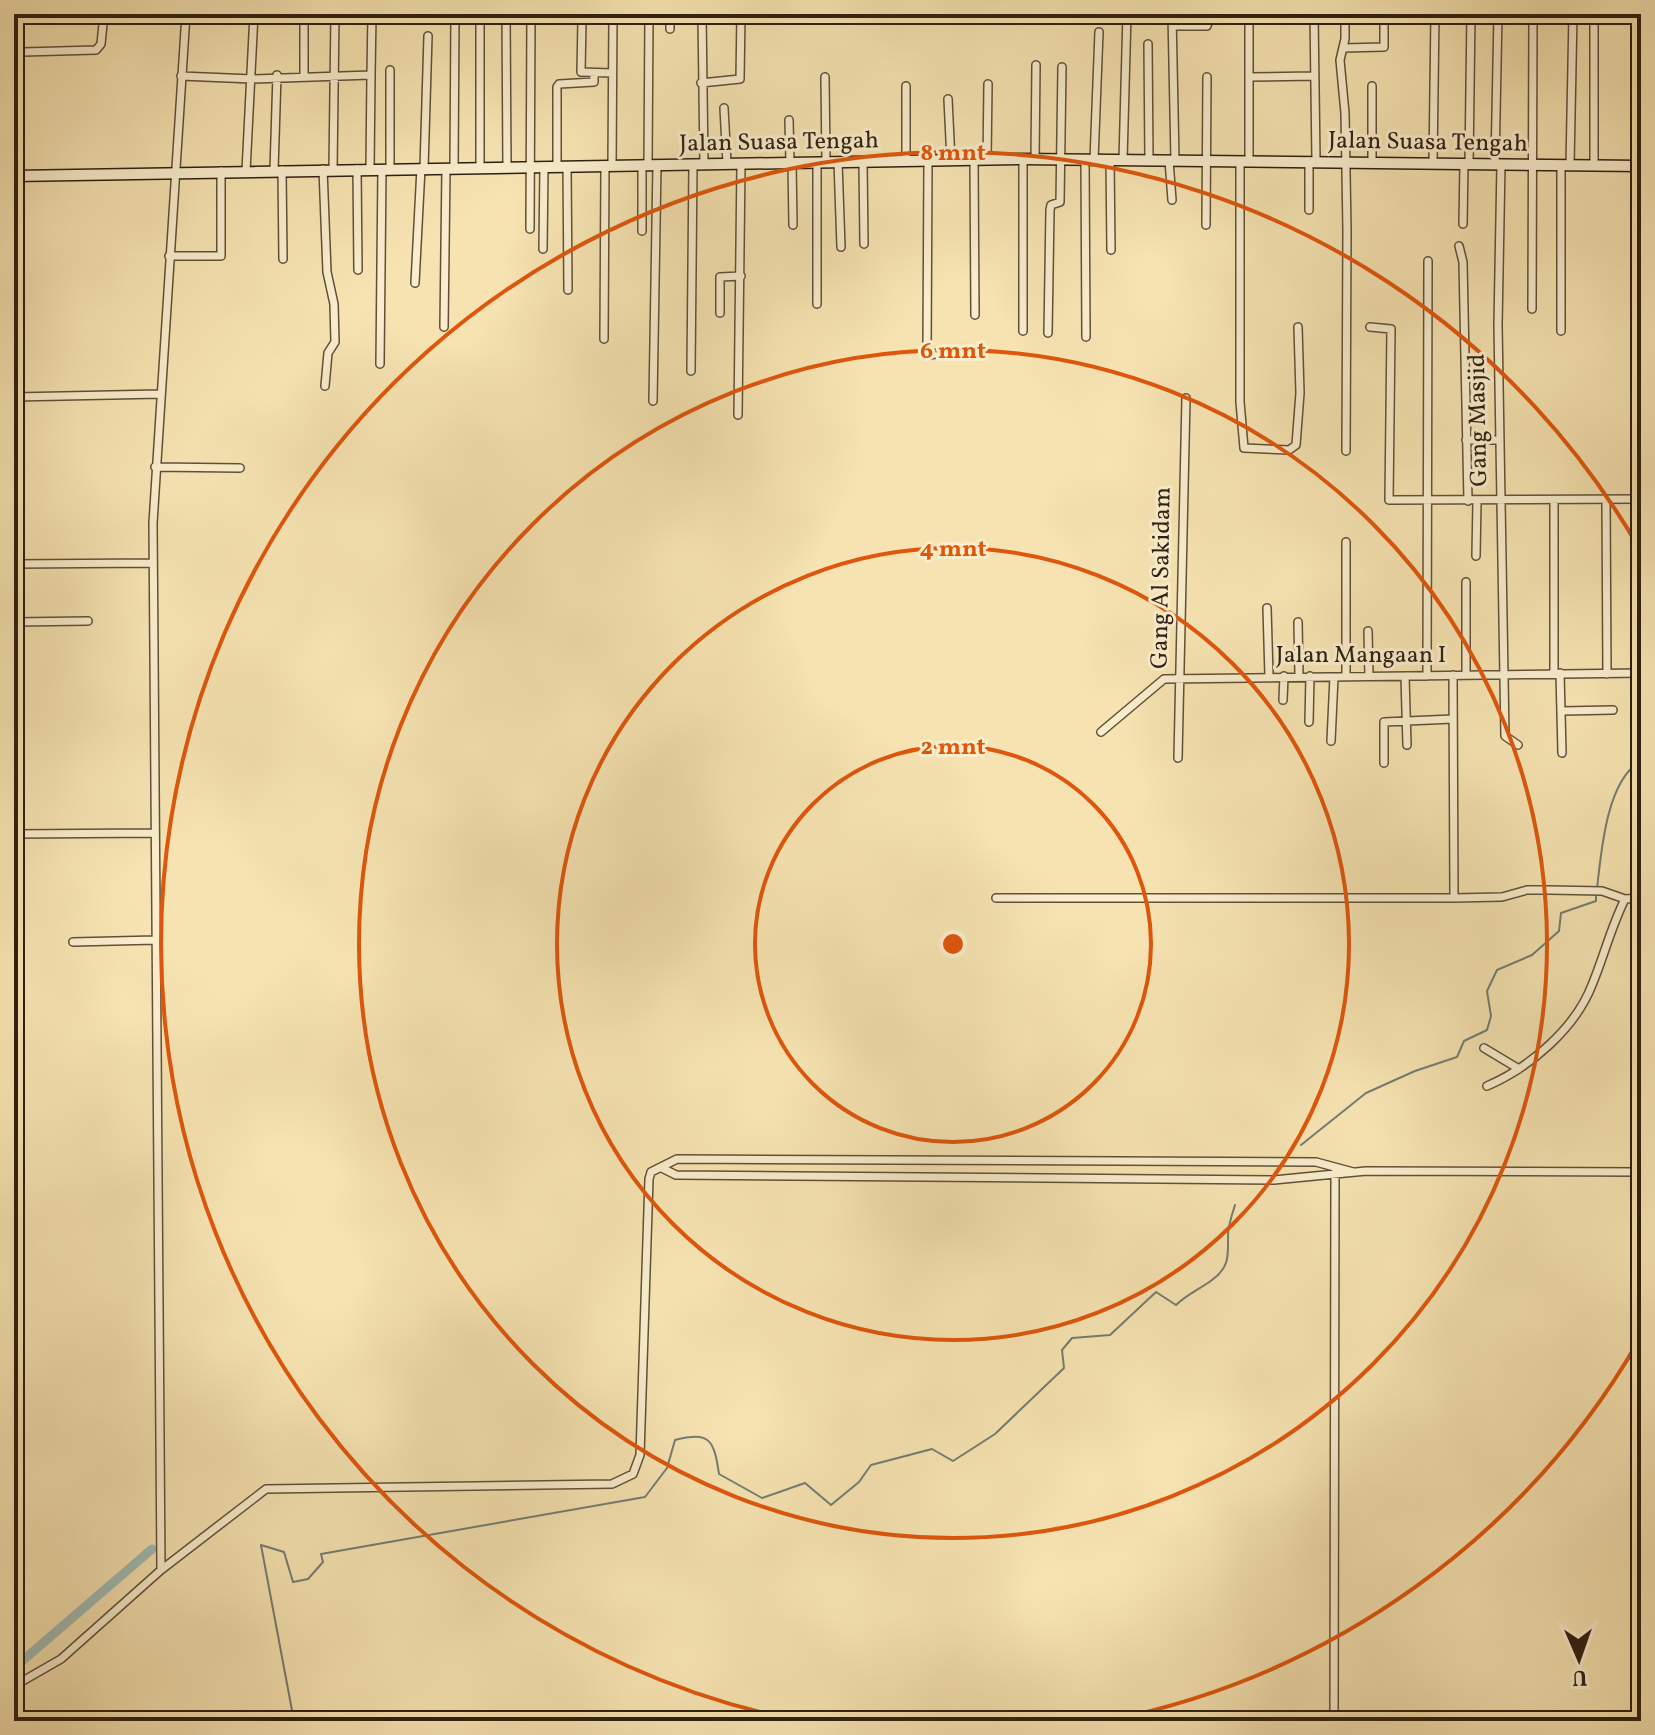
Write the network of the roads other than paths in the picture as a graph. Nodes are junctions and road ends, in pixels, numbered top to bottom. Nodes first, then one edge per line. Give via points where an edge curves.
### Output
1 (104, 14) edge
2 (186, 14) edge
3 (254, 14) edge
4 (304, 14) edge
5 (335, 14) edge
6 (372, 14) edge
7 (455, 14) edge
8 (480, 14) edge
9 (506, 14) edge
10 (531, 14) edge
11 (613, 14) edge
12 (649, 14) edge
13 (670, 14) edge
14 (702, 14) edge
15 (741, 14) edge
16 (1127, 14) edge
17 (1172, 14) edge
18 (1211, 14) edge
19 (1249, 14) edge
20 (1314, 14) edge
21 (1345, 14) edge
22 (1384, 14) edge
23 (1435, 14) edge
24 (1471, 14) edge
25 (1498, 14) edge
26 (1533, 14) edge
27 (1573, 14) edge
28 (1594, 14) edge
29 (582, 20) dead end
30 (1173, 26) junction
31 (670, 29) dead end
32 (1099, 32) dead end
33 (428, 36) dead end
34 (1148, 44) dead end
35 (1343, 48) junction
36 (23, 52) dead end
37 (1036, 65) dead end
38 (1062, 67) dead end
39 (390, 70) dead end
40 (612, 73) junction
41 (334, 74) junction
42 (594, 74) junction
43 (277, 75) junction
44 (304, 75) junction
45 (371, 75) junction
46 (181, 76) junction
47 (1314, 76) junction
48 (825, 77) dead end
49 (1207, 77) dead end
50 (1249, 77) junction
51 (252, 79) junction
52 (701, 83) junction
53 (988, 84) dead end
54 (906, 86) dead end
55 (1372, 86) dead end
56 (948, 99) dead end
57 (724, 108) dead end
58 (789, 120) dead end
59 (1023, 159) junction
60 (1035, 159) junction
61 (974, 160) junction
62 (987, 160) junction
63 (1063, 160) junction
64 (1090, 160) junction
65 (1110, 160) junction
66 (1123, 160) junction
67 (1149, 160) junction
68 (1172, 160) junction
69 (906, 161) junction
70 (928, 161) junction
71 (951, 161) junction
72 (1207, 161) junction
73 (1244, 161) junction
74 (1313, 161) junction
75 (827, 162) junction
76 (863, 162) junction
77 (1346, 162) junction
78 (1372, 162) junction
79 (791, 163) junction
80 (1433, 163) junction
81 (1467, 163) junction
82 (698, 164) junction
83 (727, 164) junction
84 (741, 164) junction
85 (1498, 164) junction
86 (1530, 164) junction
87 (649, 165) junction
88 (1566, 165) junction
89 (1594, 165) junction
90 (544, 166) junction
91 (562, 166) junction
92 (608, 166) junction
93 (1641, 166) edge
94 (480, 167) junction
95 (507, 167) junction
96 (531, 167) junction
97 (386, 168) junction
98 (422, 168) junction
99 (450, 168) junction
100 (328, 169) junction
101 (357, 169) junction
102 (370, 169) junction
103 (278, 170) junction
104 (221, 171) junction
105 (246, 171) junction
106 (176, 172) junction
107 (14, 176) edge
108 (1172, 200) dead end
109 (1309, 210) dead end
110 (1463, 224) dead end
111 (793, 225) dead end
112 (1206, 225) dead end
113 (530, 229) dead end
114 (642, 231) dead end
115 (864, 244) dead end
116 (1459, 246) dead end
117 (841, 247) dead end
118 (543, 249) dead end
119 (1111, 250) dead end
120 (173, 256) junction
121 (283, 259) dead end
122 (1428, 261) dead end
123 (358, 270) dead end
124 (741, 276) junction
125 (415, 283) dead end
126 (568, 290) dead end
127 (817, 304) dead end
128 (1532, 309) dead end
129 (720, 313) dead end
130 (975, 315) dead end
131 (444, 327) dead end
132 (1298, 327) dead end
133 (1370, 327) dead end
134 (1023, 331) dead end
135 (1561, 331) dead end
136 (1048, 333) dead end
137 (1086, 337) dead end
138 (604, 339) dead end
139 (936, 354) dead end
140 (380, 364) dead end
141 (691, 371) dead end
142 (325, 386) dead end
143 (160, 394) junction
144 (14, 397) edge
145 (1186, 398) dead end
146 (653, 401) dead end
147 (738, 415) dead end
148 (1466, 440) junction
149 (1500, 440) junction
150 (1346, 451) dead end
151 (155, 467) junction
152 (240, 468) dead end
153 (1606, 499) junction
154 (1641, 499) edge
155 (1427, 500) junction
156 (1501, 500) junction
157 (1554, 500) junction
158 (1472, 501) junction
159 (1346, 542) dead end
160 (1476, 556) dead end
161 (153, 563) junction
162 (14, 564) edge
163 (1466, 582) dead end
164 (1267, 608) dead end
165 (88, 621) dead end
166 (14, 622) edge
167 (1298, 622) dead end
168 (1368, 631) dead end
169 (1641, 673) edge
170 (1557, 674) junction
171 (1607, 674) junction
172 (1453, 675) junction
173 (1466, 675) junction
174 (1503, 675) junction
175 (1269, 676) junction
176 (1284, 676) junction
177 (1299, 676) junction
178 (1310, 676) junction
179 (1369, 676) junction
180 (1427, 676) junction
181 (1334, 677) junction
182 (1346, 677) junction
183 (1405, 677) junction
184 (1181, 678) junction
185 (1283, 700) dead end
186 (1613, 710) dead end
187 (1562, 711) junction
188 (1453, 719) junction
189 (1309, 722) dead end
190 (1406, 723) junction
191 (1101, 732) dead end
192 (1331, 741) dead end
193 (1407, 745) dead end
194 (1518, 745) dead end
195 (1562, 753) dead end
196 (1178, 758) dead end
197 (1384, 763) dead end
198 (154, 833) junction
199 (14, 834) edge
200 (996, 898) dead end
201 (1454, 898) junction
202 (1641, 898) edge
203 (1625, 899) junction
204 (156, 940) junction
205 (73, 942) dead end
206 (1484, 1048) dead end
207 (1519, 1069) junction
208 (1487, 1086) dead end
209 (662, 1168) junction
210 (1335, 1171) junction
211 (1641, 1172) edge
212 (161, 1570) junction
213 (14, 1686) edge
214 (1334, 1721) edge

1 - 36 street via 96,50
2 - 46 street
3 - 51 street
4 - 44 street
5 - 41 street
6 - 45 street
7 - 99 street
8 - 94 street
9 - 95 street
10 - 96 street
11 - 40 street
12 - 87 street
13 - 31 street
14 - 52 street
15 - 52 street via 740,79
16 - 66 street
17 - 30 street
18 - 30 street via 1207,26
19 - 50 street
20 - 47 street
21 - 35 street
22 - 35 street via 1384,47
23 - 80 street
24 - 81 street
25 - 85 street, Gang Masjid
26 - 86 street
27 - 88 street
28 - 89 street
29 - 42 street via 581,72
30 - 68 street
32 - 64 street
33 - 98 street
34 - 67 street
35 - 77 street
37 - 60 street
38 - 63 street
39 - 97 street
40 - 42 street
40 - 92 street
41 - 44 street
41 - 45 street
41 - 100 street
42 - 91 street via 594,82 557,87
43 - 44 street
43 - 51 street
43 - 103 street
45 - 102 street
46 - 51 street
46 - 106 street
47 - 50 street
47 - 74 street
48 - 75 street
49 - 72 street
50 - 73 street
51 - 105 street
52 - 82 street
53 - 62 street
54 - 69 street
55 - 78 street
56 - 71 street
57 - 83 street
58 - 79 street
59 - 60 street, Jalan Suasa Tengah
59 - 62 street, Jalan Suasa Tengah
59 - 134 street
60 - 63 street, Jalan Suasa Tengah
61 - 62 street, Jalan Suasa Tengah
61 - 71 street, Jalan Suasa Tengah
61 - 130 street
63 - 64 street, Jalan Suasa Tengah
63 - 136 street via 1060,202 1050,210
64 - 65 street, Jalan Suasa Tengah
64 - 137 street
65 - 66 street, Jalan Suasa Tengah
65 - 119 street
66 - 67 street, Jalan Suasa Tengah
67 - 68 street, Jalan Suasa Tengah
68 - 72 street, Jalan Suasa Tengah
68 - 108 street
69 - 70 street, Jalan Suasa Tengah
69 - 76 street, Jalan Suasa Tengah
70 - 71 street, Jalan Suasa Tengah
70 - 139 street via 927,350
72 - 73 street, Jalan Suasa Tengah
72 - 112 street
73 - 74 street, Jalan Suasa Tengah
73 - 132 street via 1244,448 1289,450 1296,445
74 - 77 street, Jalan Suasa Tengah
74 - 109 street
75 - 76 street, Jalan Suasa Tengah
75 - 79 street, Jalan Suasa Tengah
75 - 117 street
75 - 127 street
76 - 115 street
77 - 78 street, Jalan Suasa Tengah
77 - 150 street
78 - 80 street, Jalan Suasa Tengah
79 - 84 street, Jalan Suasa Tengah
79 - 111 street
80 - 81 street, Jalan Suasa Tengah
81 - 85 street, Jalan Suasa Tengah
81 - 110 street
82 - 83 street, Jalan Suasa Tengah
82 - 87 street, Jalan Suasa Tengah
82 - 141 street
83 - 84 street, Jalan Suasa Tengah
84 - 124 street
85 - 86 street, Jalan Suasa Tengah
85 - 149 street, Gang Masjid
86 - 88 street, Jalan Suasa Tengah
86 - 128 street
87 - 92 street, Jalan Suasa Tengah
87 - 114 street
87 - 146 street
88 - 89 street, Jalan Suasa Tengah
88 - 135 street
89 - 93 street, Jalan Suasa Tengah
90 - 91 street, Jalan Suasa Tengah
90 - 96 street, Jalan Suasa Tengah
90 - 118 street
91 - 92 street, Jalan Suasa Tengah
91 - 126 street
92 - 138 street
94 - 95 street, Jalan Suasa Tengah
94 - 99 street, Jalan Suasa Tengah
95 - 96 street, Jalan Suasa Tengah
96 - 113 street
97 - 98 street, Jalan Suasa Tengah
97 - 102 street, Jalan Suasa Tengah
97 - 140 street
98 - 99 street, Jalan Suasa Tengah
98 - 125 street
99 - 131 street
100 - 101 street, Jalan Suasa Tengah
100 - 103 street, Jalan Suasa Tengah
100 - 142 street via 327,272 335,342 327,357
101 - 102 street, Jalan Suasa Tengah
101 - 123 street
103 - 105 street, Jalan Suasa Tengah
103 - 121 street
104 - 105 street, Jalan Suasa Tengah
104 - 106 street, Jalan Suasa Tengah
104 - 120 street via 222,254
106 - 107 street, Jalan Suasa Tengah
106 - 120 street
116 - 148 street
120 - 143 street
122 - 155 street
124 - 129 street via 720,277
124 - 147 street
133 - 155 street via 1391,329 1389,500
143 - 144 street
143 - 151 street
145 - 184 street, Gang Al Sakidam
148 - 149 street
148 - 158 street
149 - 156 street, Gang Masjid
151 - 152 street
151 - 161 street
153 - 154 street
153 - 157 street
153 - 171 street
155 - 158 street
155 - 180 street
156 - 157 street
156 - 158 street
156 - 174 street, Gang Masjid
157 - 170 street
158 - 160 street
159 - 182 street
161 - 162 street
161 - 198 street
163 - 173 street
164 - 175 street
165 - 166 street
167 - 177 street
168 - 179 street
169 - 171 street, Jalan Mangaan I
170 - 171 street, Jalan Mangaan I
170 - 174 street, Jalan Mangaan I
170 - 187 street
172 - 173 street, Jalan Mangaan I
172 - 180 street, Jalan Mangaan I
172 - 188 street
173 - 174 street, Jalan Mangaan I
174 - 194 street, Gang Masjid via 1505,736
175 - 176 street, Jalan Mangaan I
175 - 184 street, Jalan Mangaan I
176 - 177 street, Jalan Mangaan I
176 - 185 street
177 - 178 street, Jalan Mangaan I
178 - 181 street, Jalan Mangaan I
178 - 189 street
179 - 182 street, Jalan Mangaan I
179 - 183 street, Jalan Mangaan I
180 - 183 street, Jalan Mangaan I
181 - 182 street, Jalan Mangaan I
181 - 192 street
183 - 190 street
184 - 191 street, Jalan Mangaan I via 1162,680
184 - 196 street, Gang Al Sakidam
186 - 187 street
187 - 195 street
188 - 190 street
188 - 201 street
190 - 193 street
190 - 197 street via 1382,723
198 - 199 street
198 - 204 street
200 - 201 street
201 - 203 street via 1502,897 1527,890 1598,891
202 - 203 street
203 - 207 street via 1581,1006
204 - 205 street
204 - 212 street
206 - 207 street
207 - 208 street
209 - 210 street via 676,1175 1274,1180
209 - 210 street via 677,1159 1303,1162
209 - 212 street via 651,1172 649,1179 640,1455 633,1474 612,1484 266,1489
210 - 211 street
210 - 214 street
212 - 213 street via 61,1659

